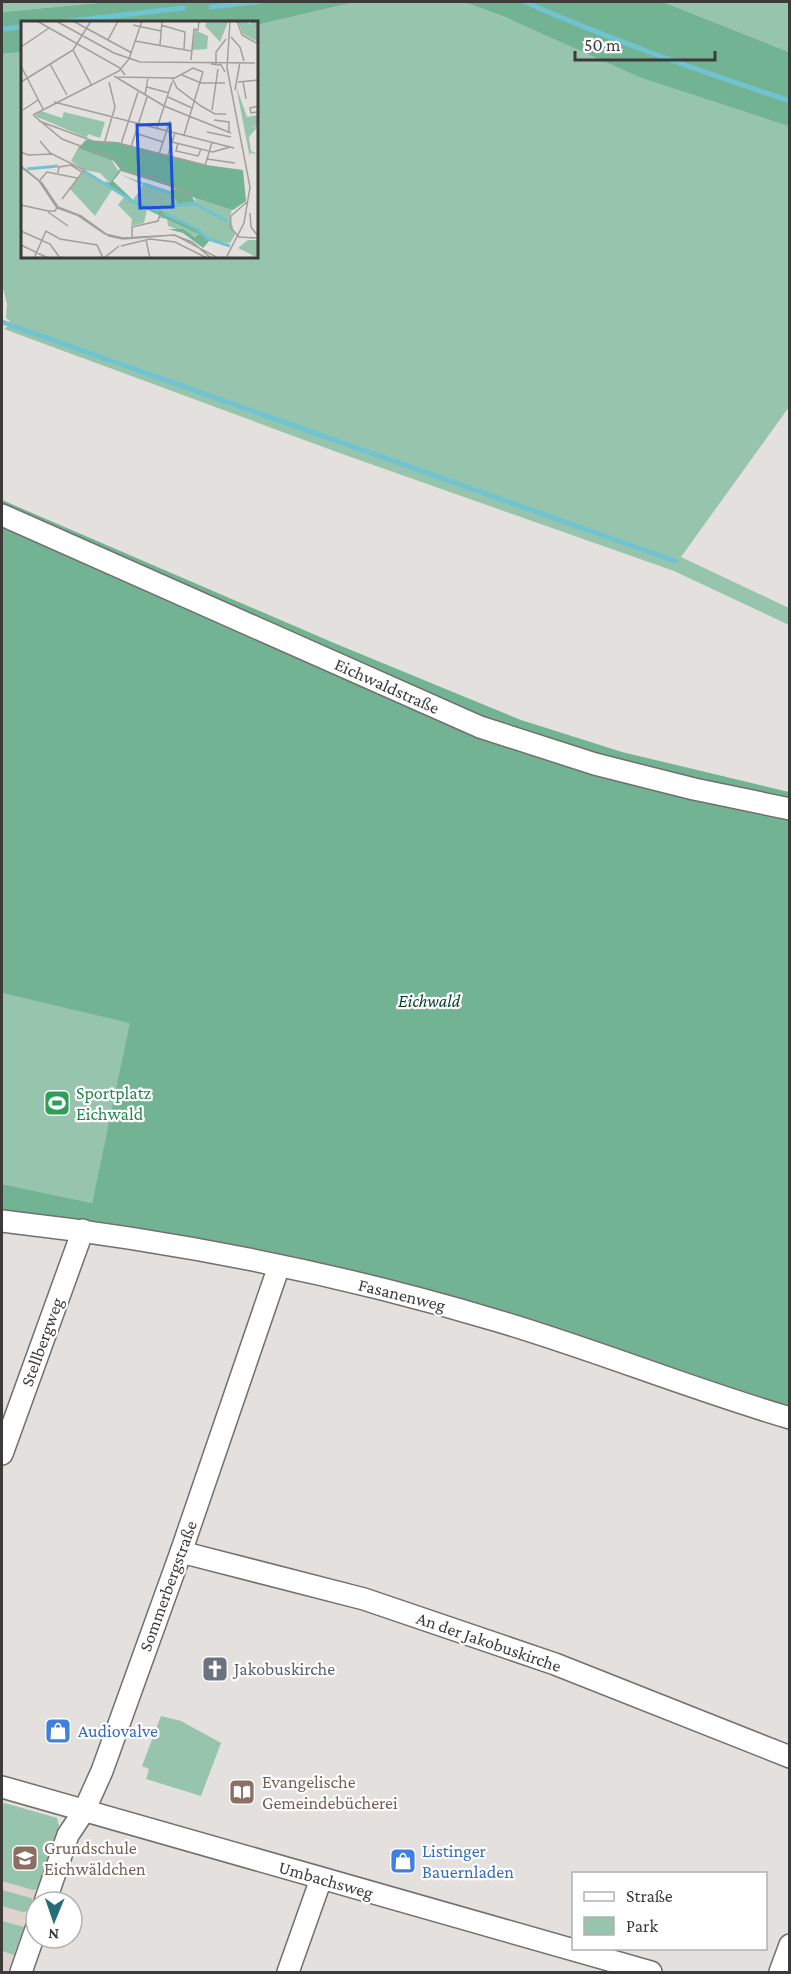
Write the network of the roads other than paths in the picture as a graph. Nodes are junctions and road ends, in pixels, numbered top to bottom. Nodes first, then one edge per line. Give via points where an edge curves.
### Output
1 (2, 515) edge
2 (789, 809) edge
3 (2, 1221) edge
4 (83, 1230) junction
5 (279, 1266) junction
6 (789, 1418) edge
7 (2, 1454) edge
8 (181, 1552) junction
9 (789, 1757) edge
10 (2, 1786) edge
11 (84, 1811) junction
12 (321, 1879) junction
13 (49, 1890) edge
14 (789, 1945) edge
15 (29, 1950) edge
16 (572, 1950) edge
17 (573, 1950) edge
18 (21, 1972) edge
19 (288, 1972) edge
20 (651, 1972) edge
21 (780, 1972) edge

1 - 2 street, Eichwaldstraße via 480,727 596,764
3 - 4 street, Fasanenweg
4 - 5 street, Fasanenweg
4 - 7 street, Stellbergweg
5 - 6 street, Fasanenweg via 400,1293 498,1321
5 - 8 street, Sommerbergstraße
8 - 9 street, An der Jakobuskirche via 375,1603 555,1664
8 - 11 street, Sommerbergstraße
10 - 11 street, Umbachsweg
11 - 12 street, Umbachsweg
11 - 13 street, Sommerbergstraße via 68,1835
12 - 16 street, Umbachsweg
12 - 19 street
14 - 21 street
15 - 18 street
17 - 20 street, Umbachsweg

